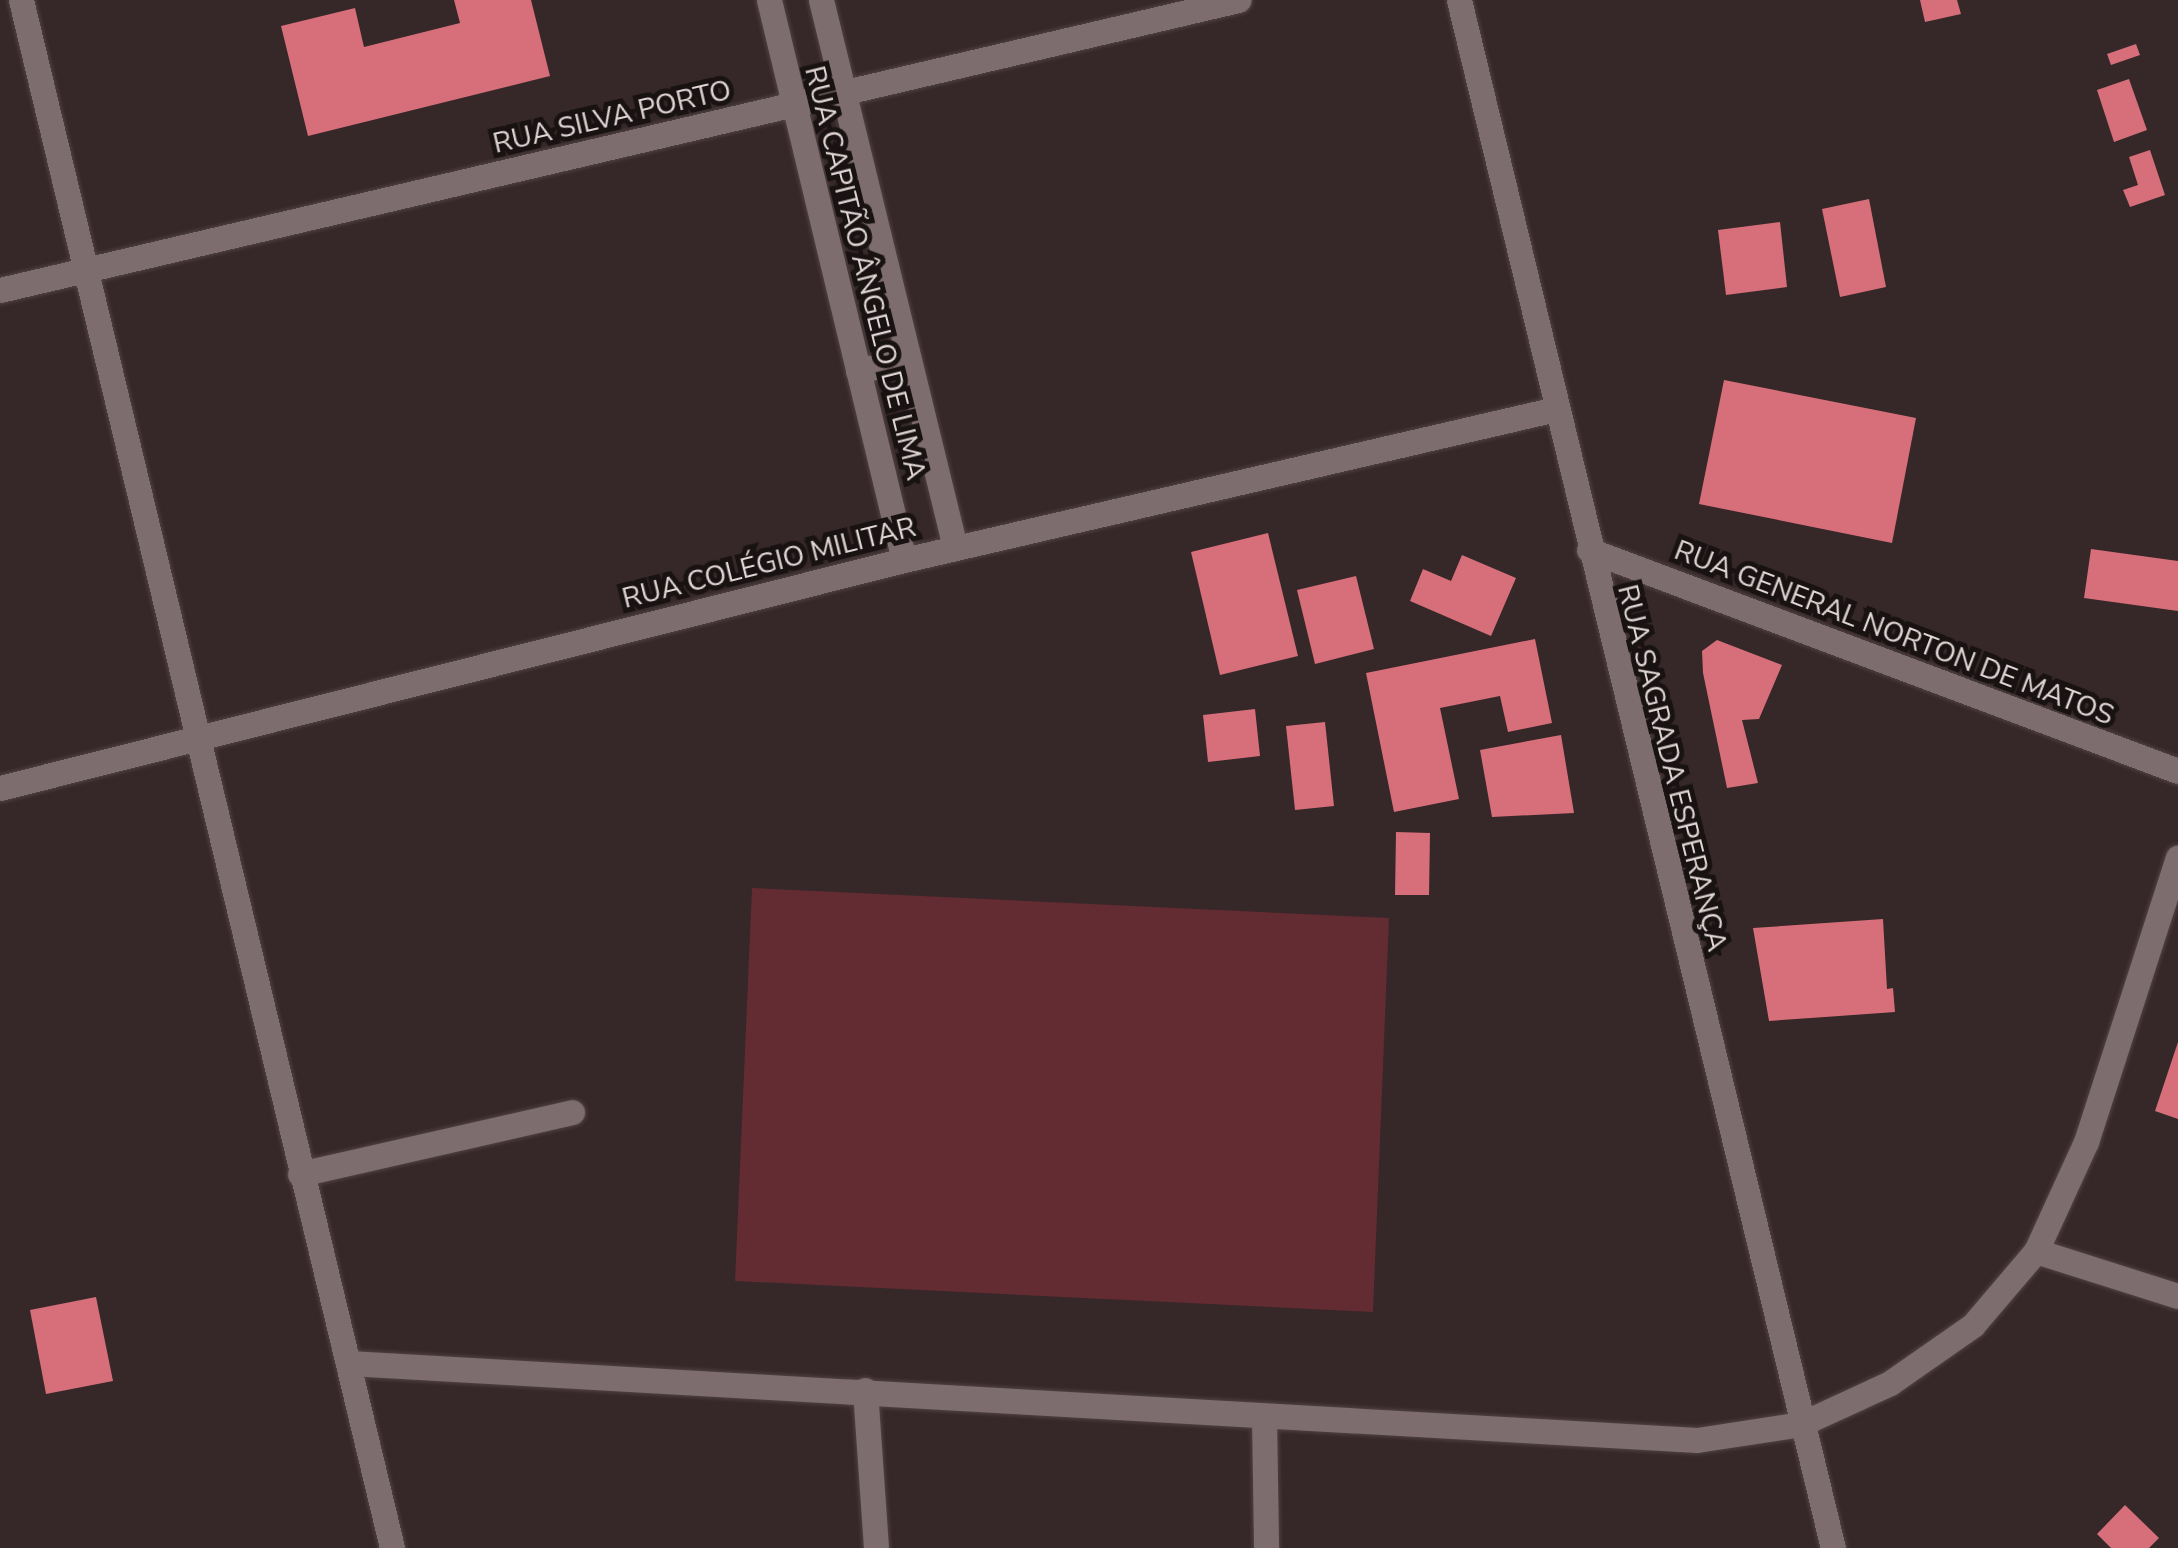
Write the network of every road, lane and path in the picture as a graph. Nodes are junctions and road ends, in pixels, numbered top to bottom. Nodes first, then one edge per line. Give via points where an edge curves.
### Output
1 (21, 0) edge
2 (769, 0) edge
3 (821, 0) edge
4 (1238, 0) edge
5 (1458, 0) edge
6 (844, 94) junction
7 (794, 106) junction
8 (86, 271) junction
9 (0, 290) edge
10 (907, 359) junction
11 (858, 371) junction
12 (1556, 409) junction
13 (955, 547) junction
14 (1589, 550) junction
15 (904, 560) junction
16 (200, 740) junction
17 (2178, 772) edge
18 (0, 788) edge
19 (2178, 857) edge
20 (572, 1112) dead end
21 (300, 1174) junction
22 (2036, 1252) junction
23 (2178, 1296) edge
24 (349, 1363) junction
25 (865, 1390) junction
26 (1264, 1416) junction
27 (1801, 1424) junction
28 (392, 1548) edge
29 (876, 1548) edge
30 (1266, 1548) edge
31 (1833, 1548) edge

1 - 8 street
2 - 7 street, RUA CAPITÃO ÂNGELO DE LIMA
3 - 6 street, RUA CAPITÃO ÂNGELO DE LIMA
4 - 6 street, RUA SILVA PORTO
5 - 12 street, RUA SAGRADA ESPERANÇA
6 - 7 street, RUA SILVA PORTO
6 - 10 street, RUA CAPITÃO ÂNGELO DE LIMA
7 - 8 street, RUA SILVA PORTO
7 - 11 street, RUA CAPITÃO ÂNGELO DE LIMA
8 - 9 street, RUA SILVA PORTO
8 - 16 street
10 - 11 street
10 - 13 street, RUA CAPITÃO ÂNGELO DE LIMA
11 - 15 street, RUA CAPITÃO ÂNGELO DE LIMA
12 - 13 street, RUA COLÉGIO MILITAR
12 - 14 street, RUA SAGRADA ESPERANÇA
13 - 15 street, RUA COLÉGIO MILITAR
14 - 17 street, RUA GENERAL NORTON DE MATOS
14 - 27 street, RUA SAGRADA ESPERANÇA
15 - 16 street, RUA COLÉGIO MILITAR
16 - 18 street, RUA COLÉGIO MILITAR
16 - 21 street
19 - 22 street via 2086,1142
20 - 21 street
21 - 24 street
22 - 23 street
22 - 27 street via 1974,1325 1890,1383
24 - 25 street
24 - 28 street
25 - 26 street
25 - 29 street
26 - 27 street via 1697,1440
26 - 30 street
27 - 31 street, RUA SAGRADA ESPERANÇA

